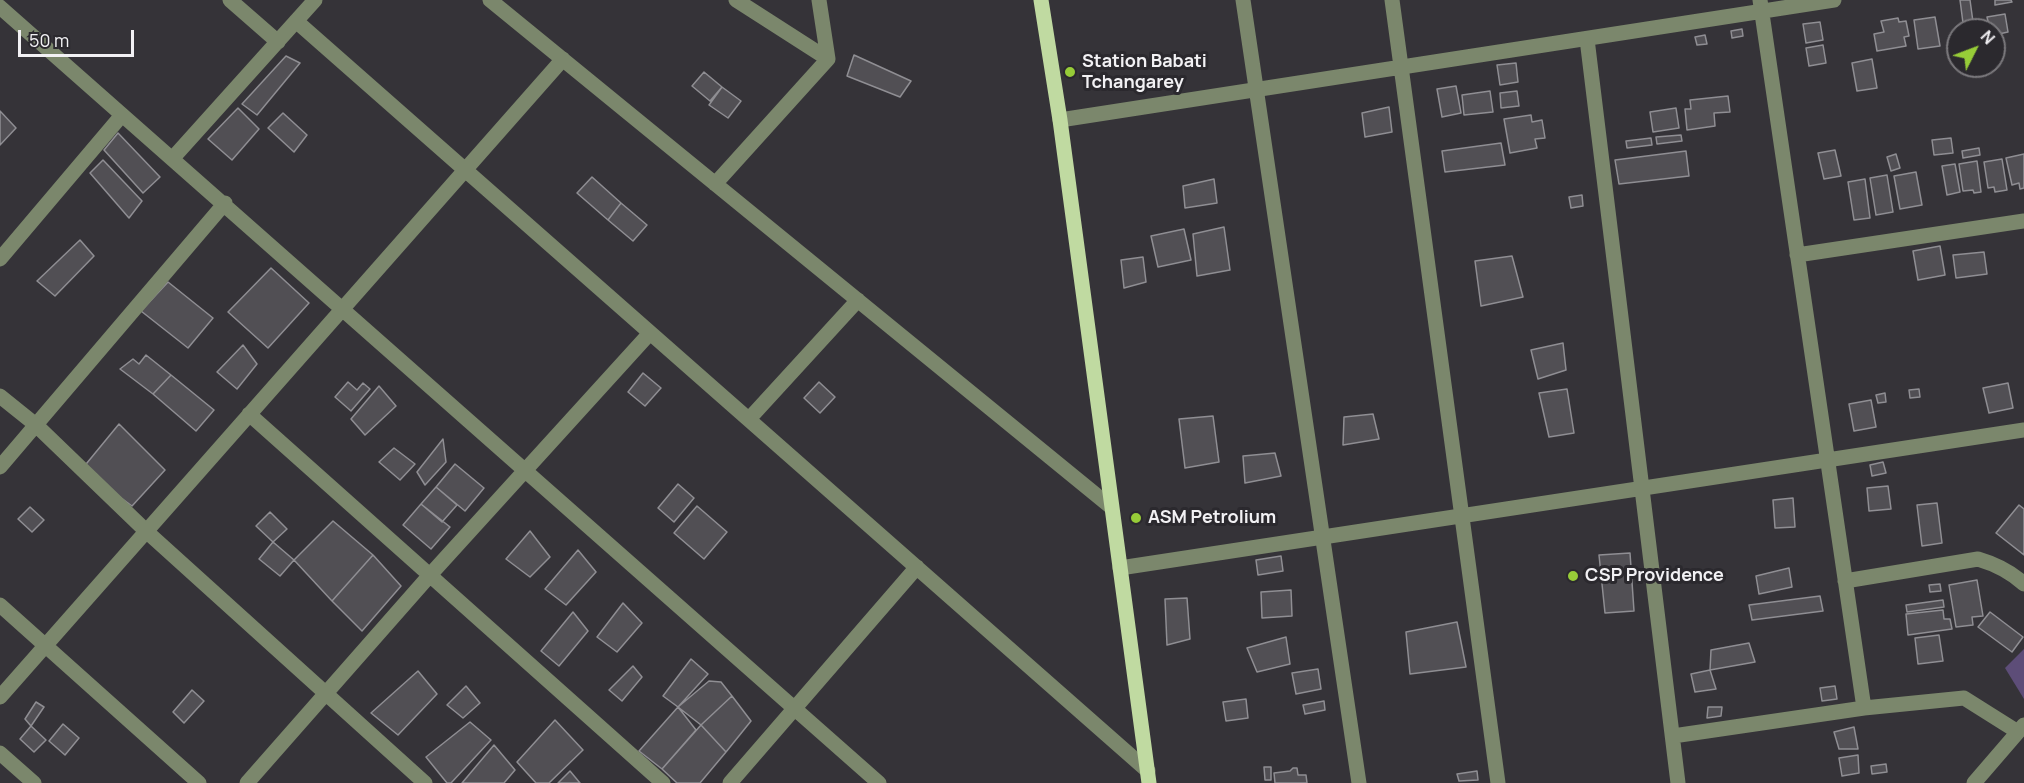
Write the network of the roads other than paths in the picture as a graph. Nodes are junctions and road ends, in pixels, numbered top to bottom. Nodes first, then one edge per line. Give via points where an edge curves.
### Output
1 (230, 0) edge
2 (315, 0) edge
3 (490, 0) edge
4 (736, 0) edge
5 (819, 0) edge
6 (1041, 0) edge
7 (1243, 0) edge
8 (1392, 0) edge
9 (1834, 0) edge
10 (1761, 6) edge
11 (0, 7) edge
12 (507, 7) edge
13 (296, 21) junction
14 (1587, 39) junction
15 (278, 42) junction
16 (562, 59) junction
17 (828, 59) junction
18 (1401, 67) junction
19 (1256, 90) junction
20 (122, 115) junction
21 (1060, 120) junction
22 (172, 159) junction
23 (465, 169) junction
24 (715, 184) junction
25 (225, 204) junction
26 (2024, 221) edge
27 (1797, 255) junction
28 (0, 259) edge
29 (858, 300) junction
30 (342, 309) junction
31 (650, 333) junction
32 (0, 396) edge
33 (249, 414) junction
34 (748, 419) junction
35 (36, 425) junction
36 (2024, 430) edge
37 (1827, 460) junction
38 (0, 467) edge
39 (525, 471) junction
40 (1642, 488) junction
41 (1111, 507) junction
42 (1462, 516) junction
43 (146, 531) junction
44 (1322, 537) junction
45 (917, 567) junction
46 (1120, 568) junction
47 (430, 575) junction
48 (1845, 581) junction
49 (2024, 584) edge
50 (0, 605) edge
51 (45, 646) junction
52 (325, 694) junction
53 (0, 697) edge
54 (795, 708) junction
55 (1864, 708) junction
56 (2021, 729) edge
57 (1673, 736) junction
58 (0, 753) edge
59 (1148, 777) edge
60 (34, 783) edge
61 (199, 783) edge
62 (247, 783) edge
63 (425, 783) edge
64 (663, 783) edge
65 (730, 783) edge
66 (879, 783) edge
67 (1359, 783) edge
68 (1498, 783) edge
69 (1678, 783) edge
70 (1974, 783) edge

1 - 15 street
2 - 13 street
3 - 12 street
4 - 17 street
5 - 17 street
6 - 21 main road
7 - 19 street
8 - 18 street
9 - 10 street
10 - 14 street
10 - 27 street
11 - 20 street
12 - 16 street
13 - 15 street
13 - 23 street
14 - 18 street
14 - 40 street
15 - 22 street
16 - 23 street
16 - 24 street
17 - 24 street
18 - 19 street
18 - 42 street
19 - 21 street
19 - 44 street
20 - 22 street
20 - 28 street
21 - 41 main road
22 - 25 street
23 - 30 street
23 - 31 street
24 - 29 street
25 - 30 street
25 - 35 street
26 - 27 street
27 - 37 street
29 - 34 street
29 - 41 street
30 - 33 street
30 - 39 street
31 - 34 street
31 - 39 street
32 - 35 street
33 - 43 street
33 - 47 street
34 - 45 street
35 - 38 street
35 - 43 street
36 - 37 street
37 - 40 street
37 - 48 street
39 - 47 street
39 - 54 street
40 - 42 street
40 - 57 street
41 - 46 main road
42 - 44 street
42 - 68 street
43 - 51 street
43 - 52 street
44 - 46 street
44 - 67 street
45 - 54 street
45 - 59 street
46 - 59 main road
47 - 52 street
47 - 64 street
48 - 49 street via 1978,560 1992,563
48 - 55 street
50 - 51 street
51 - 53 street
51 - 61 street
52 - 62 street
52 - 63 street
54 - 65 street
54 - 66 street
55 - 56 street via 1964,698
55 - 57 street
56 - 70 street
57 - 69 street
58 - 60 street

